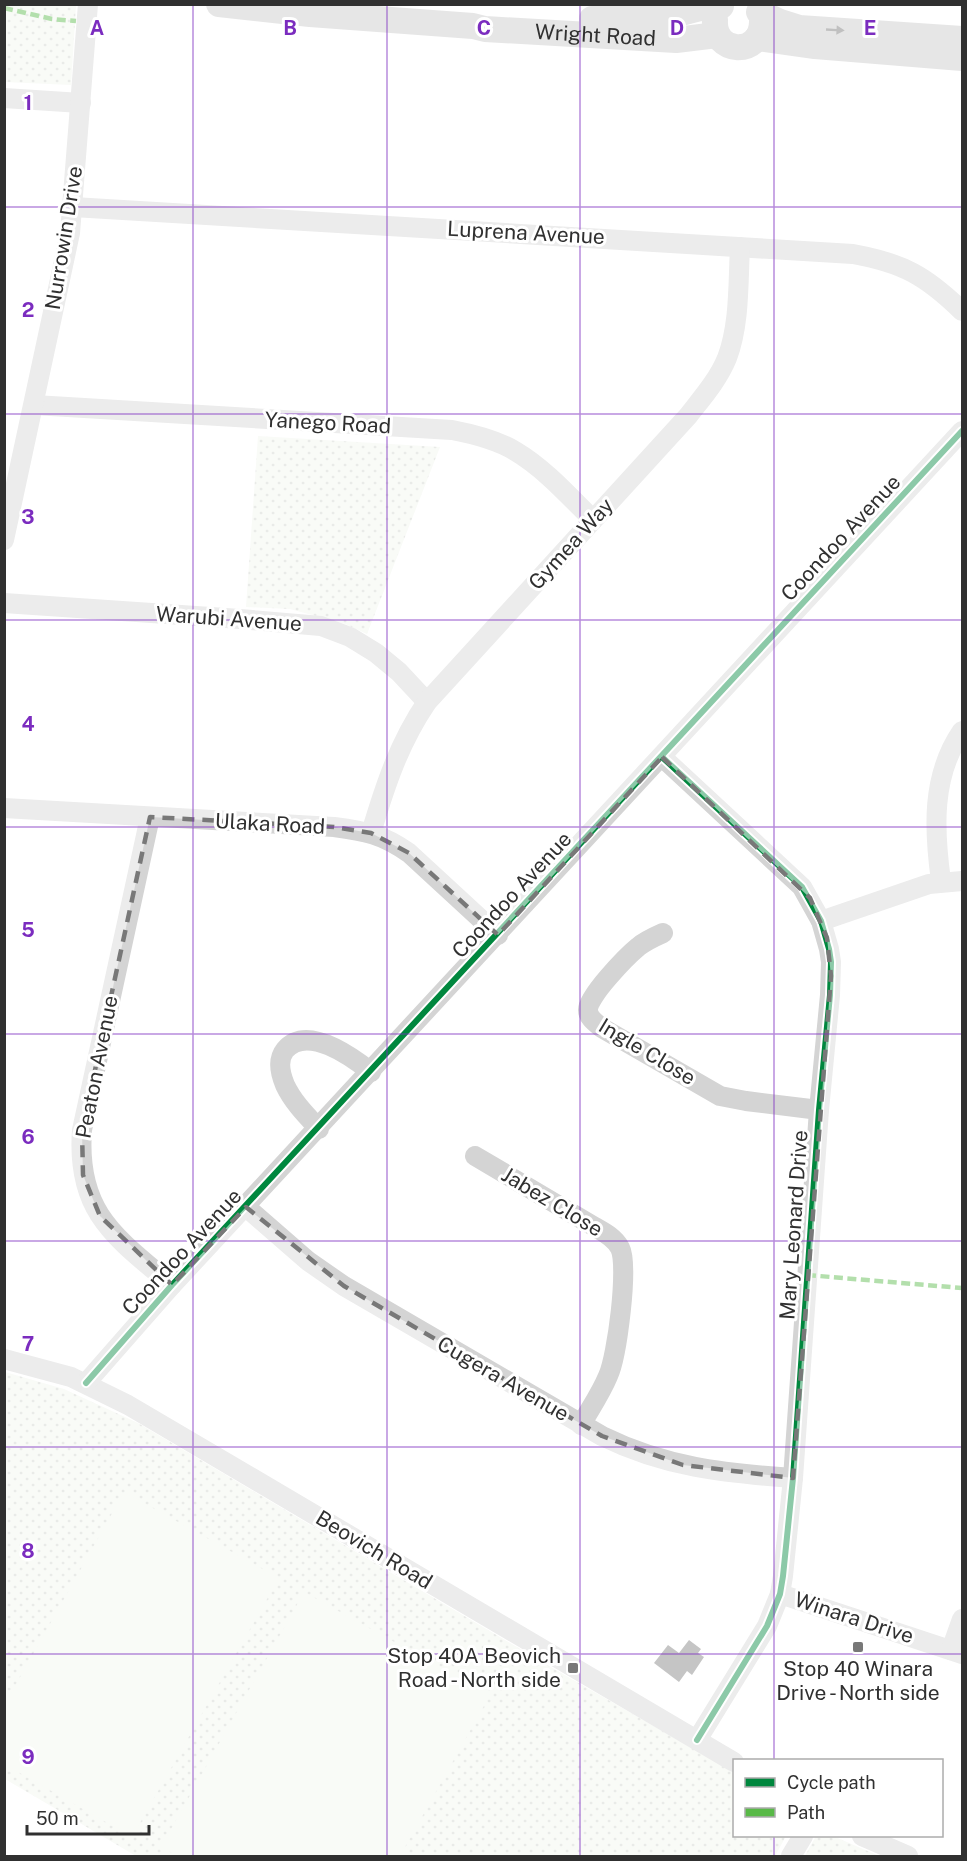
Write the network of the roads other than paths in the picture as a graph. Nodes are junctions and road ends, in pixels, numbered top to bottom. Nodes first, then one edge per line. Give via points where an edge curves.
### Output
1 (88, 4) edge
2 (665, 4) edge
3 (231, 5) edge
4 (723, 5) edge
5 (756, 8) edge
6 (569, 17) junction
7 (473, 26) junction
8 (717, 35) junction
9 (757, 38) junction
10 (963, 39) edge
11 (963, 58) edge
12 (4, 98) edge
13 (81, 103) junction
14 (73, 207) junction
15 (740, 247) junction
16 (963, 311) edge
17 (34, 405) junction
18 (963, 430) edge
19 (593, 520) junction
20 (4, 540) edge
21 (4, 603) edge
22 (426, 702) junction
23 (963, 731) edge
24 (662, 757) junction
25 (4, 808) edge
26 (150, 818) junction
27 (371, 832) junction
28 (941, 881) junction
29 (963, 881) edge
30 (822, 921) junction
31 (663, 933) dead end
32 (498, 934) junction
33 (371, 1072) junction
34 (819, 1110) junction
35 (319, 1129) junction
36 (475, 1156) dead end
37 (246, 1207) junction
38 (172, 1285) junction
39 (4, 1359) edge
40 (86, 1383) junction
41 (581, 1425) junction
42 (793, 1478) junction
43 (780, 1593) junction
44 (963, 1619) edge
45 (957, 1652) edge
46 (697, 1740) junction
47 (733, 1761) edge
48 (802, 1837) edge
49 (864, 1837) edge
50 (791, 1857) edge
51 (908, 1857) edge

1 - 13 street, Nurrowin Drive
2 - 6 main road via 595,10
3 - 7 main road, Wright Road
4 - 6 main road, Wright Road via 707,5 657,18
4 - 8 main road via 714,23
5 - 9 main road via 762,22
5 -> 10 main road via 800,28
6 - 7 main road, Wright Road via 485,21
7 - 8 main road, Wright Road via 676,40
8 - 9 main road via 727,44 740,47
9 - 11 main road
12 - 13 street
13 - 14 street, Nurrowin Drive
14 - 15 street, Luprena Avenue
14 - 17 street, Nurrowin Drive
15 - 16 street, Luprena Avenue via 853,254 888,261 922,277
15 - 19 street, Gymea Way via 733,335 717,377 688,416
17 - 19 street, Yanego Road via 468,433 523,455
17 - 20 street, Nurrowin Drive
18 - 24 street, Coondoo Avenue
19 - 22 street, Gymea Way
21 - 22 street, Warubi Avenue via 321,626 376,653
22 - 27 street, Gymea Way via 394,762
23 - 28 street via 947,758 939,788 935,828
24 - 30 street, Mary Leonard Drive via 793,878
24 - 32 street, Coondoo Avenue
25 - 26 street, Ulaka Road
26 - 27 street, Ulaka Road
26 - 38 street, Peaton Avenue via 82,1130 81,1162 86,1190 100,1216 134,1253
27 - 32 street, Ulaka Road via 409,853
28 - 29 street
28 - 30 street
30 - 34 street, Mary Leonard Drive via 831,976
31 - 34 street, Ingle Close via 631,953 591,997 590,1017 602,1028 720,1096
32 - 33 street, Coondoo Avenue
33 - 35 street, Coondoo Avenue
33 - 35 street via 358,1061 312,1040 292,1043 286,1048 280,1065 285,1085
34 - 42 street, Mary Leonard Drive
35 - 37 street, Coondoo Avenue
36 - 41 street, Jabez Close via 595,1227 621,1251 615,1354 609,1375
37 - 38 street, Coondoo Avenue
37 - 41 street, Cugera Avenue via 308,1261 344,1286
38 - 40 street, Coondoo Avenue
39 - 40 street, Beovich Road via 56,1371
40 - 46 street, Beovich Road
41 - 42 street, Cugera Avenue via 664,1461
42 - 43 street, Mary Leonard Drive
43 - 45 street, Winara Drive
43 - 46 street, Mary Leonard Drive via 767,1626
44 - 45 street
46 - 47 street, Beovich Road
48 - 50 street
49 - 51 street

